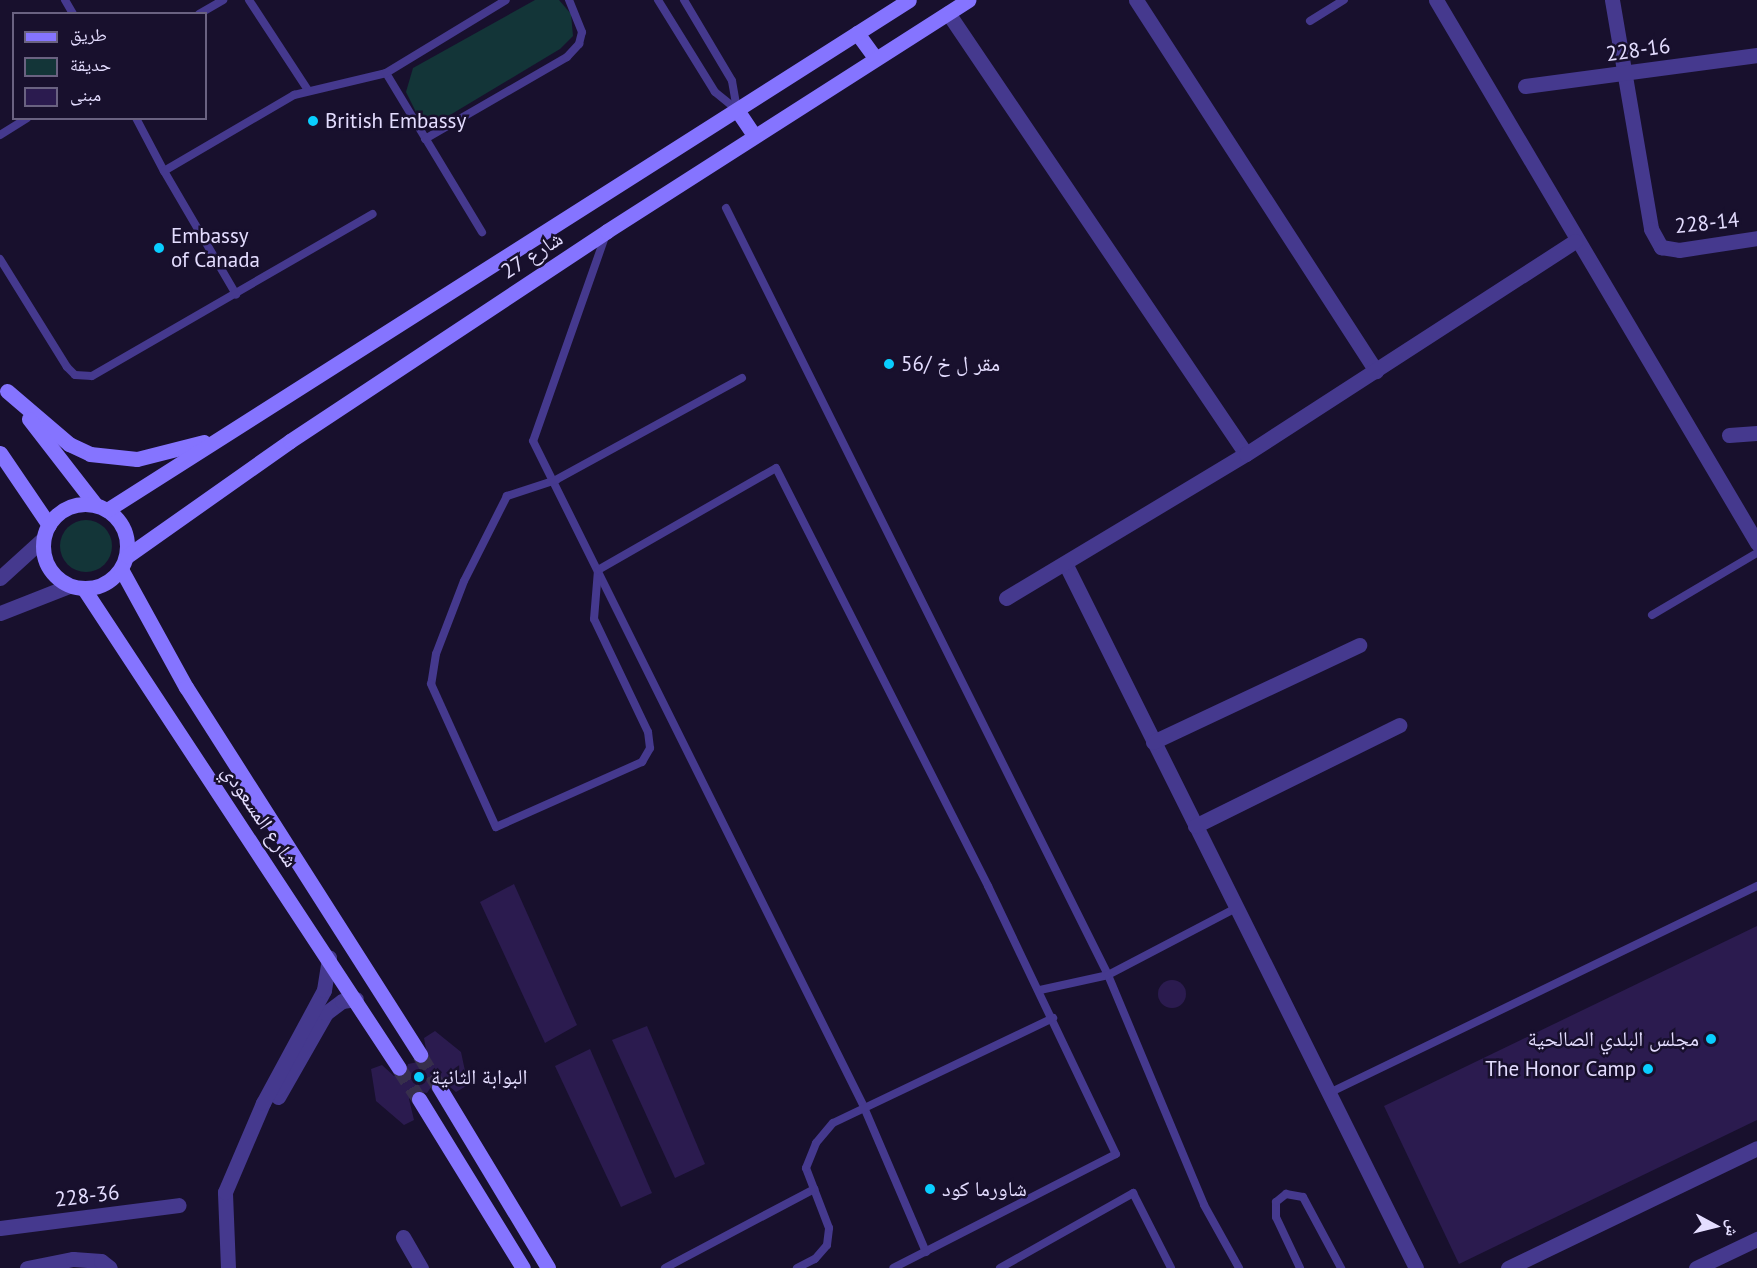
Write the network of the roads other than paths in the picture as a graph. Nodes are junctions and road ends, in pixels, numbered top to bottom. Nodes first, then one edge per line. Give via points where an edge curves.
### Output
1 (222, 0) edge
2 (249, 0) edge
3 (506, 0) edge
4 (570, 0) edge
5 (684, 0) edge
6 (909, 0) edge
7 (968, 0) edge
8 (1136, 0) edge
9 (1344, 0) edge
10 (1436, 0) edge
11 (1612, 0) edge
12 (662, 1) edge
13 (202, 12) edge
14 (948, 13) junction
15 (1310, 21) dead end
16 (857, 33) junction
17 (1757, 55) edge
18 (874, 56) junction
19 (1626, 72) junction
20 (386, 73) junction
21 (1525, 86) dead end
22 (308, 90) junction
23 (737, 110) junction
24 (24, 120) edge
25 (137, 120) edge
26 (0, 135) edge
27 (754, 135) junction
28 (426, 140) junction
29 (164, 171) junction
30 (726, 208) dead end
31 (373, 213) dead end
32 (607, 231) junction
33 (482, 232) dead end
34 (1757, 238) edge
35 (1575, 241) junction
36 (0, 259) edge
37 (236, 294) junction
38 (1376, 371) junction
39 (742, 378) dead end
40 (3, 386) edge
41 (233, 433) junction
42 (1757, 434) edge
43 (1729, 435) dead end
44 (0, 453) edge
45 (1246, 454) junction
46 (556, 480) junction
47 (101, 507) junction
48 (46, 531) junction
49 (1757, 543) edge
50 (1757, 553) edge
51 (124, 563) junction
52 (1066, 565) junction
53 (598, 570) junction
54 (0, 578) edge
55 (76, 587) junction
56 (1006, 598) dead end
57 (0, 613) edge
58 (1652, 615) dead end
59 (1359, 645) dead end
60 (1399, 725) dead end
61 (1153, 742) junction
62 (1195, 826) junction
63 (1757, 886) edge
64 (1236, 908) junction
65 (329, 957) junction
66 (1108, 975) junction
67 (1040, 990) junction
68 (356, 999) junction
69 (1053, 1018) junction
70 (420, 1055) tunnel mouth
71 (399, 1068) tunnel mouth
72 (439, 1087) tunnel mouth
73 (1327, 1094) junction
74 (419, 1100) tunnel mouth
75 (863, 1105) junction
76 (257, 1121) junction
77 (1757, 1148) edge
78 (814, 1189) junction
79 (179, 1205) dead end
80 (0, 1228) edge
81 (403, 1237) dead end
82 (1757, 1239) edge
83 (926, 1252) junction
84 (27, 1268) edge
85 (110, 1268) edge
86 (228, 1268) edge
87 (421, 1268) edge
88 (523, 1268) edge
89 (548, 1268) edge
90 (665, 1268) edge
91 (797, 1268) edge
92 (893, 1268) edge
93 (1000, 1268) edge
94 (1171, 1268) edge
95 (1239, 1268) edge
96 (1300, 1268) edge
97 (1341, 1268) edge
98 (1416, 1268) edge
99 (1508, 1268) edge
100 (1696, 1268) edge

1 - 13 lane
2 - 22 lane
3 - 20 lane
4 - 28 lane via 582,32 579,44 567,57
5 - 23 lane via 732,81
6 - 16 main road, شارع 27
7 - 14 main road, شارع 27
8 - 38 street
9 - 15 lane
10 - 35 street
11 - 19 street
12 - 23 lane via 715,92
14 - 18 main road, شارع 27
14 - 45 street
16 - 18 main road
16 - 23 main road, شارع 27
17 - 19 street, 228-16
18 - 27 main road, شارع 27
19 - 21 street, 228-16
19 - 34 street, 228-14 via 1652,229 1661,247 1679,250
20 - 22 lane
20 - 28 lane
22 - 29 lane
23 - 27 main road
23 - 41 main road, شارع 27
24 - 26 lane
25 - 29 lane
27 - 32 main road, شارع 27
28 - 33 lane
29 - 37 lane
30 - 66 lane
31 - 37 lane
32 - 46 lane via 533,441
32 - 51 main road, شارع 27 via 290,441
35 - 38 street
35 - 49 street
36 - 37 lane via 75,375 102,372
38 - 45 street
39 - 46 lane
40 - 41 main road via 69,444 90,454 152,457
40 - 47 main road
41 - 47 main road, شارع 27
42 - 43 street
44 - 48 main road
45 - 52 street
46 - 53 lane
46 - 53 lane via 507,496 475,556 436,654 431,684 496,827 642,762 650,748 648,732 594,620
47 - 48 main road via 68,507
47 - 51 main road via 125,529
48 - 54 street
48 - 55 main road via 48,566
50 - 58 lane
51 - 55 main road via 111,580
51 - 70 main road, شارع المسعودي via 186,687
52 - 56 street
52 - 61 street
53 - 67 lane via 776,468
53 - 75 lane
55 - 57 street
55 - 65 main road, شارع المسعودي
59 - 61 street
60 - 62 street
61 - 62 street
62 - 64 street
63 - 73 lane
64 - 66 lane
64 - 73 street
65 - 68 main road, شارع المسعودي
65 - 76 street via 324,990
66 - 67 lane
66 - 95 lane via 1204,1205
67 - 69 lane
68 - 71 main road, شارع المسعودي
68 - 76 street via 336,1004 326,1013 271,1109
69 - 75 lane
69 - 83 lane via 1116,1154
72 - 89 main road
73 - 98 street
74 - 88 main road
75 - 78 lane via 833,1123 816,1143 806,1167
75 - 83 lane
76 - 86 street via 225,1192
77 - 99 street
78 - 90 lane
78 - 91 lane via 829,1227 827,1245 815,1259
79 - 80 street, 228-36
81 - 87 street
82 - 100 street
83 - 92 lane
84 - 85 street via 73,1259 101,1261
93 - 94 lane via 1133,1193
96 - 97 lane via 1276,1218 1276,1202 1286,1194 1303,1197

